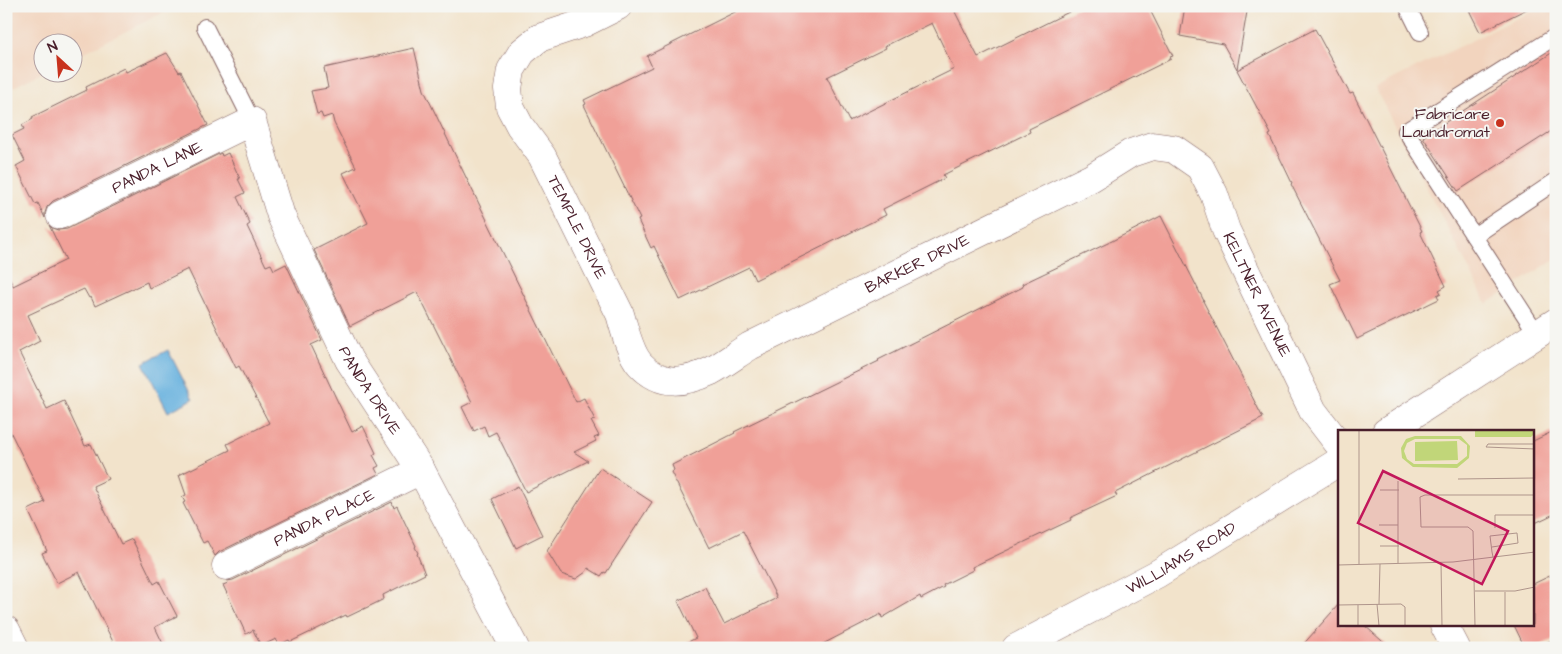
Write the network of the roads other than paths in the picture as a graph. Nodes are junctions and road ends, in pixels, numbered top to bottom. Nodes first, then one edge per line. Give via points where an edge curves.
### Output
1 (618, 6) edge
2 (1407, 6) edge
3 (205, 27) dead end
4 (1420, 32) dead end
5 (1556, 36) edge
6 (252, 121) junction
7 (1174, 149) joint
8 (1556, 181) edge
9 (60, 215) dead end
10 (1474, 236) junction
11 (1546, 328) edge
12 (660, 380) joint
13 (1389, 430) edge
14 (1338, 443) edge
15 (1338, 462) edge
16 (422, 470) junction
17 (226, 566) dead end
18 (1445, 626) edge
19 (6, 630) edge
20 (1033, 644) edge
21 (15, 648) edge
22 (515, 648) edge
23 (1456, 648) edge

1 - 12 street, TEMPLE DRIVE via 584,23 539,38 522,52 511,70 510,107 542,156 620,314 627,339 640,363
2 - 4 lane
3 - 6 lane
5 - 10 lane via 1406,131
6 - 9 street, PANDA LANE
6 - 16 street, PANDA DRIVE via 281,216 349,360
7 - 12 street, BARKER DRIVE via 1152,146 1131,153 1092,178 750,346 711,371 686,380
7 - 14 street, KELTNER AVENUE via 1200,167 1214,194 1226,230 1312,408
8 - 10 lane
10 - 11 lane
11 - 13 street
15 - 20 street, WILLIAMS ROAD via 1157,574
16 - 17 street, PANDA PLACE
16 - 22 street, PANDA DRIVE
18 - 23 street
19 - 21 street

